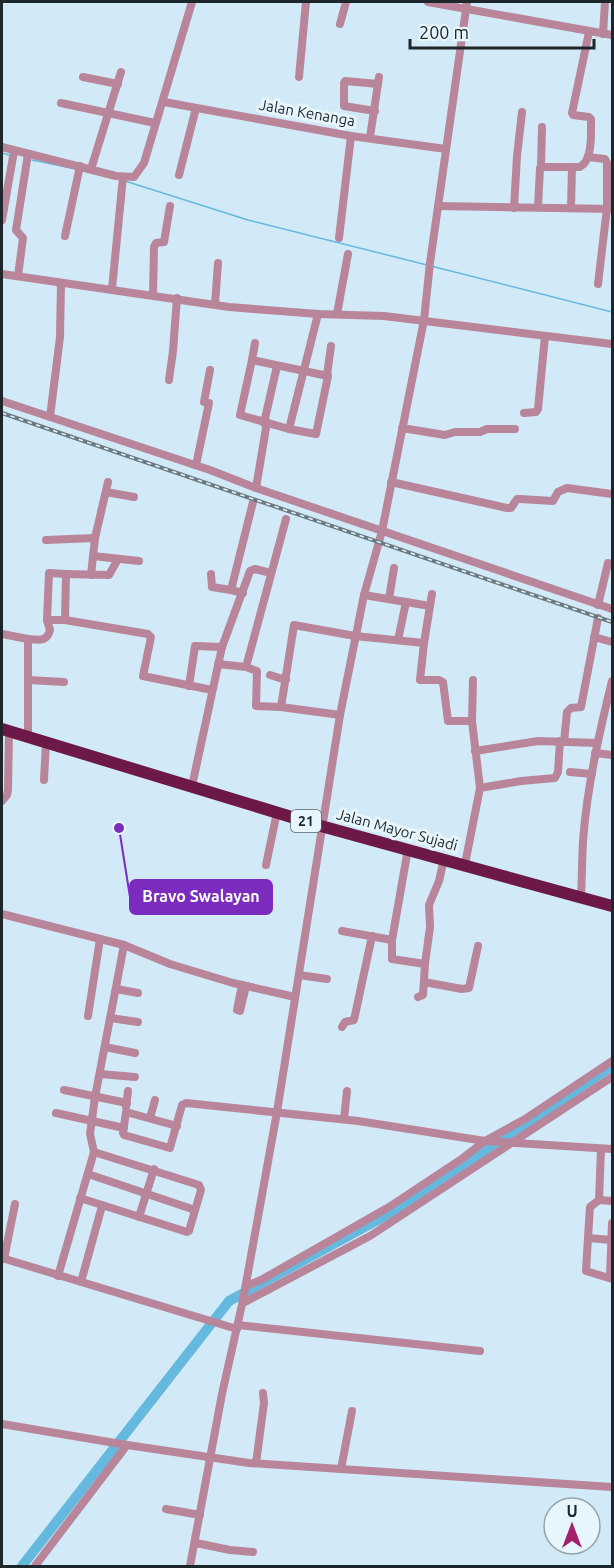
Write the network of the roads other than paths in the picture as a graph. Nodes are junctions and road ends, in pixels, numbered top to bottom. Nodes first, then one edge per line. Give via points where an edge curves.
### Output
1 (192, 2) edge
2 (306, 2) edge
3 (346, 2) edge
4 (428, 2) edge
5 (605, 2) edge
6 (466, 5) edge
7 (340, 24) dead end
8 (589, 32) junction
9 (603, 34) junction
10 (612, 35) edge
11 (121, 72) dead end
12 (83, 77) dead end
13 (299, 77) dead end
14 (118, 84) junction
15 (164, 102) junction
16 (62, 103) dead end
17 (196, 108) junction
18 (375, 111) junction
19 (522, 112) dead end
20 (109, 114) junction
21 (155, 123) junction
22 (542, 127) dead end
23 (351, 136) junction
24 (370, 137) junction
25 (2, 147) edge
26 (447, 149) junction
27 (12, 155) junction
28 (588, 157) junction
29 (27, 158) junction
30 (80, 166) junction
31 (542, 167) junction
32 (572, 167) junction
33 (91, 169) junction
34 (179, 175) dead end
35 (122, 179) junction
36 (170, 206) dead end
37 (438, 206) junction
38 (538, 207) junction
39 (514, 208) junction
40 (570, 208) junction
41 (610, 209) edge
42 (2, 220) edge
43 (65, 236) dead end
44 (339, 238) dead end
45 (348, 254) dead end
46 (218, 263) dead end
47 (2, 274) edge
48 (18, 276) junction
49 (62, 283) junction
50 (598, 284) dead end
51 (112, 289) junction
52 (153, 296) junction
53 (177, 298) junction
54 (215, 304) junction
55 (318, 314) junction
56 (338, 314) junction
57 (424, 320) junction
58 (545, 336) junction
59 (255, 343) dead end
60 (612, 344) edge
61 (331, 346) dead end
62 (252, 360) junction
63 (276, 366) junction
64 (210, 370) dead end
65 (305, 371) junction
66 (327, 375) junction
67 (169, 380) dead end
68 (2, 401) edge
69 (524, 413) dead end
70 (51, 417) junction
71 (265, 425) junction
72 (402, 428) junction
73 (289, 429) junction
74 (515, 429) dead end
75 (196, 465) junction
76 (108, 482) dead end
77 (391, 482) junction
78 (256, 488) junction
79 (106, 492) junction
80 (612, 494) edge
81 (134, 496) dead end
82 (253, 502) dead end
83 (286, 519) dead end
84 (382, 531) junction
85 (95, 538) junction
86 (46, 540) dead end
87 (93, 556) junction
88 (118, 559) junction
89 (139, 561) dead end
90 (608, 562) dead end
91 (394, 568) dead end
92 (271, 573) junction
93 (66, 574) junction
94 (211, 574) dead end
95 (91, 575) junction
96 (231, 591) junction
97 (243, 593) junction
98 (432, 594) dead end
99 (364, 595) junction
100 (389, 598) junction
101 (406, 602) junction
102 (598, 605) junction
103 (430, 606) junction
104 (612, 609) edge
105 (598, 618) dead end
106 (47, 620) junction
107 (65, 620) junction
108 (2, 634) edge
109 (356, 636) junction
110 (594, 637) junction
111 (28, 639) junction
112 (398, 640) junction
113 (612, 642) edge
114 (424, 643) junction
115 (222, 647) junction
116 (218, 664) junction
117 (246, 667) junction
118 (270, 675) dead end
119 (29, 680) junction
120 (286, 680) junction
121 (473, 680) dead end
122 (612, 681) edge
123 (64, 682) dead end
124 (189, 686) junction
125 (212, 690) junction
126 (281, 707) junction
127 (340, 715) junction
128 (472, 721) junction
129 (5, 730) edge
130 (28, 737) junction
131 (562, 741) junction
132 (46, 742) junction
133 (597, 743) junction
134 (475, 751) junction
135 (596, 753) junction
136 (612, 755) edge
137 (570, 772) dead end
138 (591, 774) junction
139 (44, 780) dead end
140 (192, 786) junction
141 (480, 788) junction
142 (2, 801) edge
143 (277, 812) junction
144 (321, 826) junction
145 (408, 849) junction
146 (444, 859) junction
147 (465, 864) junction
148 (266, 865) dead end
149 (581, 897) junction
150 (612, 906) edge
151 (2, 914) edge
152 (342, 931) dead end
153 (372, 936) junction
154 (100, 939) junction
155 (393, 940) junction
156 (124, 945) junction
157 (478, 946) dead end
158 (425, 964) junction
159 (298, 975) junction
160 (327, 979) dead end
161 (424, 982) junction
162 (116, 989) junction
163 (138, 993) dead end
164 (418, 997) dead end
165 (295, 998) junction
166 (88, 1016) dead end
167 (110, 1018) junction
168 (138, 1022) dead end
169 (342, 1027) dead end
170 (105, 1047) junction
171 (135, 1053) dead end
172 (612, 1061) edge
173 (100, 1074) junction
174 (135, 1077) dead end
175 (612, 1077) edge
176 (64, 1090) dead end
177 (128, 1091) dead end
178 (347, 1091) dead end
179 (95, 1096) junction
180 (155, 1100) dead end
181 (127, 1103) junction
182 (126, 1112) junction
183 (276, 1112) junction
184 (56, 1113) dead end
185 (150, 1118) junction
186 (344, 1119) junction
187 (93, 1120) junction
188 (177, 1126) junction
189 (124, 1128) junction
190 (487, 1140) junction
191 (510, 1142) junction
192 (601, 1149) junction
193 (612, 1149) edge
194 (94, 1152) junction
195 (154, 1169) junction
196 (88, 1174) junction
197 (146, 1194) junction
198 (80, 1198) junction
199 (599, 1200) junction
200 (612, 1201) edge
201 (15, 1204) dead end
202 (102, 1206) junction
203 (195, 1210) junction
204 (139, 1217) junction
205 (612, 1223) edge
206 (588, 1238) junction
207 (612, 1240) edge
208 (3, 1259) edge
209 (58, 1276) junction
210 (611, 1279) edge
211 (81, 1282) junction
212 (246, 1287) junction
213 (243, 1302) junction
214 (238, 1327) junction
215 (480, 1351) dead end
216 (263, 1393) dead end
217 (352, 1411) dead end
218 (2, 1424) edge
219 (127, 1445) junction
220 (211, 1457) junction
221 (256, 1463) junction
222 (341, 1469) junction
223 (612, 1487) edge
224 (166, 1509) dead end
225 (201, 1515) junction
226 (195, 1543) junction
227 (253, 1552) dead end
228 (35, 1566) edge
229 (190, 1566) edge

1 - 15 street
2 - 13 street
3 - 7 street
4 - 6 street
5 - 9 street
6 - 8 street
6 - 26 street
8 - 9 street
8 - 28 street via 572,113 591,119
9 - 10 street
11 - 14 street
12 - 14 street
14 - 20 street
15 - 17 street, Jalan Kenanga
15 - 21 street
16 - 20 street
17 - 23 street, Jalan Kenanga
17 - 34 street
18 - 18 street via 379,81 345,81 344,106
18 - 24 street
19 - 39 street
20 - 21 street
20 - 33 street
21 - 35 street via 140,172
22 - 31 street
23 - 24 street, Jalan Kenanga
23 - 44 street
24 - 26 street, Jalan Kenanga
25 - 27 street
26 - 37 street
27 - 29 street
27 - 42 street
28 - 32 street via 584,165
28 - 41 street via 607,160
29 - 30 street
29 - 48 street via 16,230 24,238
30 - 33 street
30 - 43 street
31 - 32 street
31 - 38 street
32 - 40 street
33 - 35 street
35 - 51 street
36 - 52 street via 164,242 154,247
37 - 39 street
37 - 57 street
38 - 39 street
38 - 40 street
40 - 41 street
41 - 50 street
45 - 56 street
46 - 54 street
47 - 48 street
48 - 49 street
49 - 51 street
49 - 70 street
51 - 52 street
52 - 53 street
53 - 54 street
53 - 67 street
54 - 55 street
55 - 56 street
55 - 65 street
56 - 57 street
57 - 58 street
57 - 72 street
58 - 60 street
58 - 69 street via 538,409
59 - 62 street
61 - 66 street
62 - 63 street
62 - 71 street via 239,414
63 - 65 street
63 - 71 street
64 - 75 street via 204,402 212,404
65 - 66 street
65 - 73 street
66 - 73 street via 316,434
68 - 70 street
70 - 75 street
71 - 73 street
71 - 78 street
72 - 74 street via 445,435
72 - 77 street
75 - 78 street
76 - 79 street
77 - 80 street via 507,508 516,499 553,501 558,492 567,488
77 - 84 street
78 - 84 street
79 - 81 street
79 - 85 street
82 - 96 street
83 - 92 street
84 - 99 street
84 - 102 street
85 - 86 street
85 - 87 street
87 - 88 street
87 - 95 street
88 - 89 street
88 - 95 street via 109,575
90 - 102 street
91 - 100 street
92 - 97 street via 252,569
92 - 117 street
93 - 95 street
93 - 106 street via 48,574
93 - 107 street
94 - 96 street via 212,587
96 - 97 street
97 - 115 street
98 - 103 street
99 - 100 street
99 - 109 street
100 - 101 street
101 - 103 street
101 - 112 street
102 - 104 street
103 - 114 street
105 - 110 street
106 - 107 street
106 - 111 street via 50,630 45,638
107 - 124 street via 148,634 151,637 143,676
108 - 111 street
109 - 112 street
109 - 120 street via 294,625
109 - 127 street
110 - 113 street
110 - 131 street via 581,706 567,712
111 - 119 street
112 - 114 street
114 - 128 street via 420,680 443,682 448,721
115 - 116 street
115 - 124 street via 195,646
116 - 117 street
116 - 125 street
117 - 126 street via 258,674 256,706
118 - 120 street
119 - 123 street
119 - 130 street
120 - 126 street
121 - 128 street
122 - 133 street
124 - 125 street
125 - 140 street
126 - 127 street
127 - 144 street
128 - 134 street
129 - 130 highway, Jalan Mayor Sujadi / 21
129 - 142 street via 8,790
130 - 132 highway, Jalan Mayor Sujadi / 21
131 - 133 street
131 - 134 street
131 - 141 street via 555,778
132 - 139 street
132 - 140 highway, Jalan Mayor Sujadi / 21
133 - 135 street
134 - 141 street
135 - 136 street
135 - 138 street
137 - 138 street
138 - 149 street
140 - 143 highway, Jalan Mayor Sujadi / 21
141 - 147 street
143 - 144 highway, Jalan Mayor Sujadi / 21
143 - 148 street
144 - 145 highway, Jalan Mayor Sujadi / 21
144 - 159 street
145 - 146 highway, Jalan Mayor Sujadi / 21
145 - 155 street
146 - 147 highway, Jalan Mayor Sujadi / 21
146 - 158 street via 429,905
147 - 149 highway, Jalan Mayor Sujadi / 21
149 - 150 highway, Jalan Mayor Sujadi / 21
151 - 154 street
152 - 153 street
153 - 155 street
153 - 169 street via 354,1020
154 - 156 street
154 - 166 street
155 - 158 street via 392,959
156 - 162 street
156 - 165 street via 170,964
157 - 161 street via 469,988
158 - 161 street
159 - 160 street
159 - 165 street
161 - 164 street via 423,995
162 - 163 street
162 - 167 street
165 - 183 street
167 - 168 street
167 - 170 street
170 - 171 street
170 - 173 street
172 - 190 street
173 - 174 street
173 - 179 street
175 - 191 street
176 - 179 street
177 - 181 street
178 - 186 street
179 - 181 street
179 - 187 street
180 - 185 street
181 - 182 street
182 - 185 street
182 - 189 street
183 - 186 street
183 - 188 street via 186,1103
183 - 212 street
184 - 187 street
185 - 188 street
186 - 190 street
187 - 189 street
187 - 194 street via 90,1141
188 - 189 street via 169,1148 124,1135
190 - 191 street
190 - 212 street via 389,1207
191 - 192 street
191 - 213 street via 370,1236
192 - 193 street
192 - 199 street
194 - 195 street
194 - 196 street
195 - 197 street
195 - 203 street via 199,1185
196 - 197 street
196 - 198 street
197 - 203 street
197 - 204 street
198 - 202 street
198 - 209 street
199 - 200 street
199 - 206 street via 591,1207
201 - 208 street
202 - 204 street
202 - 211 street
203 - 204 street via 189,1232
205 - 207 street
206 - 207 street
206 - 210 street via 586,1271
207 - 210 street
208 - 209 street
209 - 211 street
211 - 214 street
212 - 213 street
213 - 214 street
214 - 215 street
214 - 220 street
216 - 221 street
217 - 222 street
218 - 219 street
219 - 220 street
219 - 228 street
220 - 221 street
220 - 225 street
221 - 222 street
222 - 223 street
224 - 225 street
225 - 226 street
226 - 227 street
226 - 229 street

